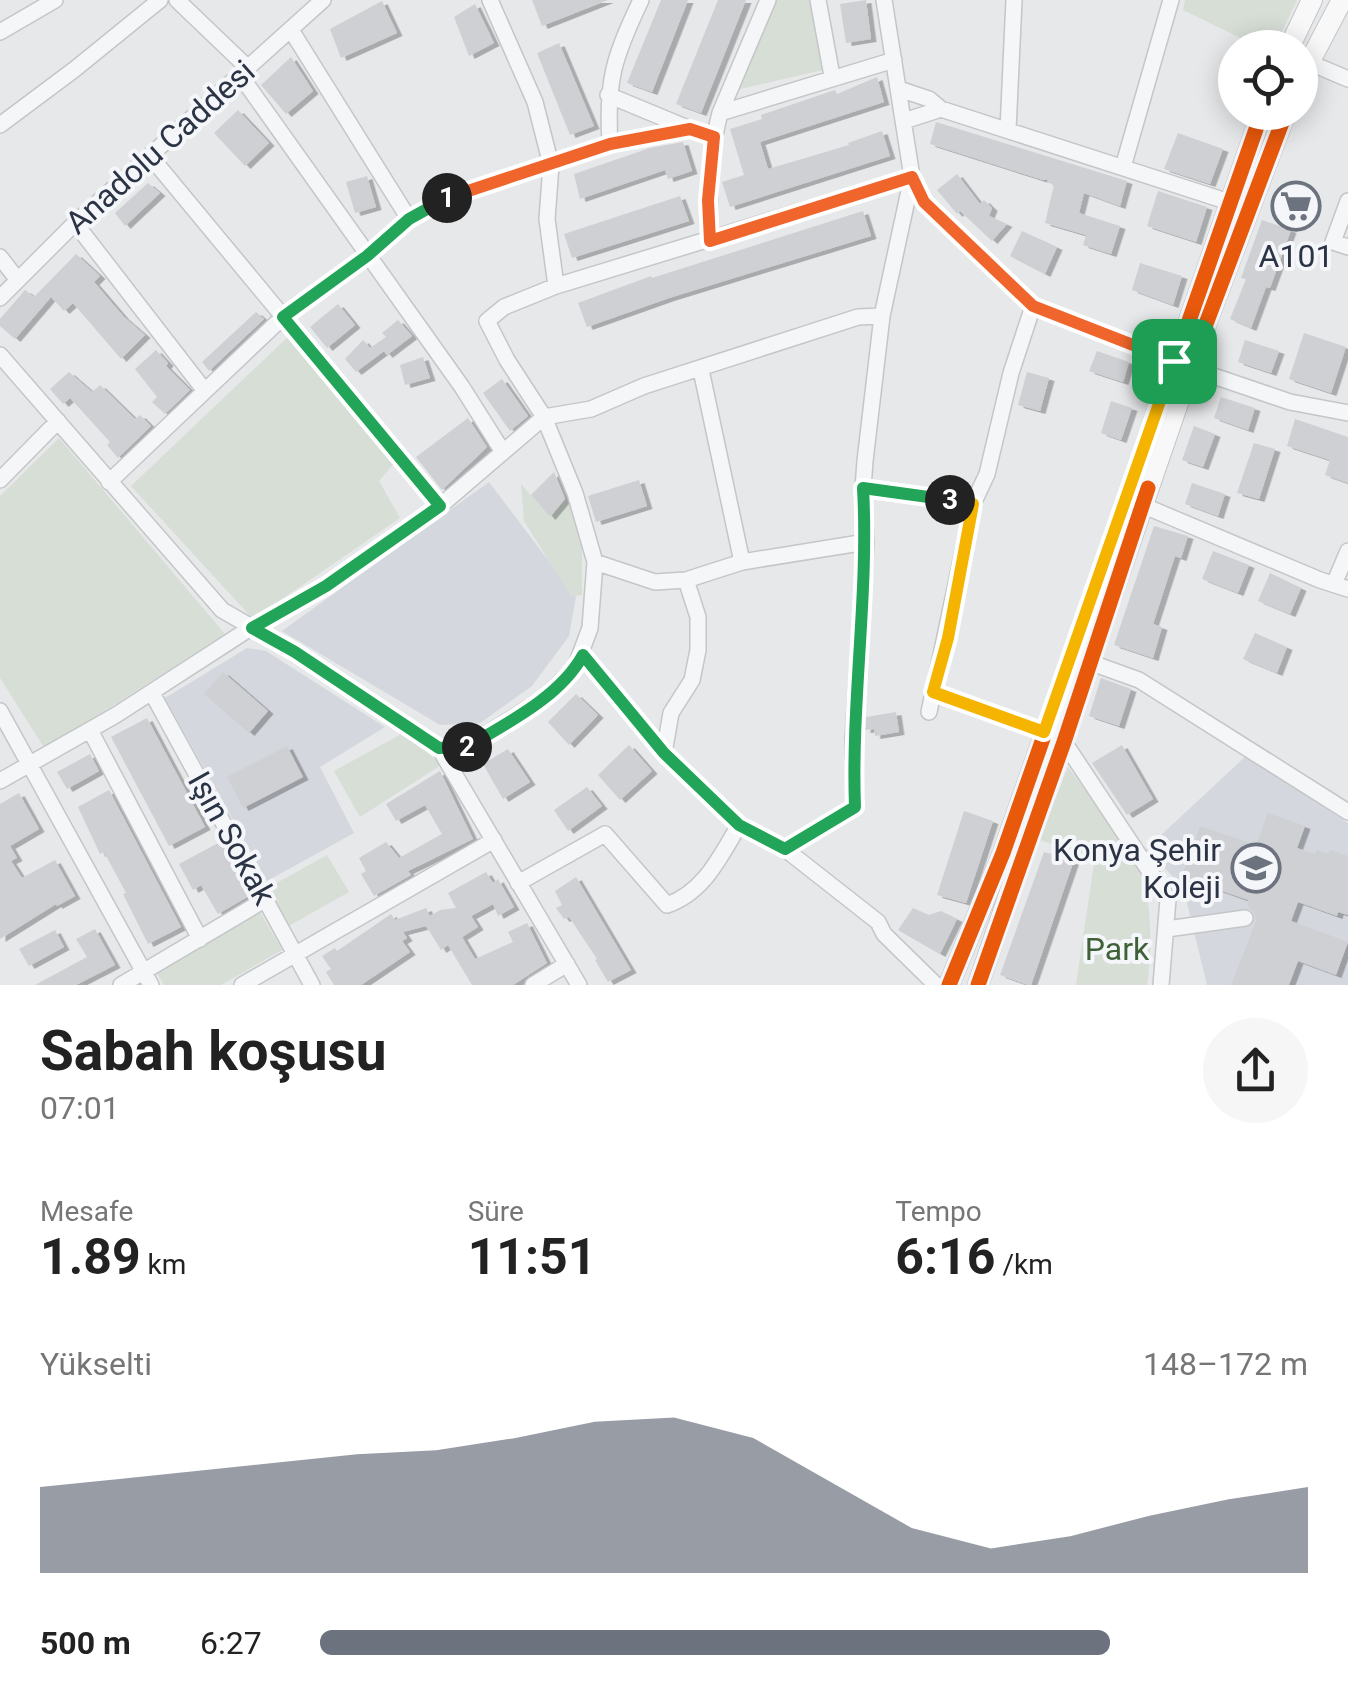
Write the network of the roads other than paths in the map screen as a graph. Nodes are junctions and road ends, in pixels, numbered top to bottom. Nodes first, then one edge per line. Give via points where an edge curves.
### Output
1 (54, 0) edge
2 (160, 0) edge
3 (177, 0) edge
4 (323, 0) edge
5 (640, 0) edge
6 (768, 0) edge
7 (818, 0) edge
8 (884, 0) edge
9 (1014, 0) edge
10 (1171, 0) edge
11 (1312, 0) edge
12 (1342, 0) edge
13 (495, 1) edge
14 (292, 30) junction
15 (1298, 30) edge
16 (0, 32) edge
17 (1318, 45) edge
18 (894, 60) junction
19 (244, 72) junction
20 (1318, 74) edge
21 (832, 76) junction
22 (1348, 79) edge
23 (899, 89) junction
24 (608, 94) junction
25 (941, 109) junction
26 (720, 113) junction
27 (904, 121) junction
28 (0, 124) edge
29 (690, 129) junction
30 (1008, 130) junction
31 (1256, 130) edge
32 (1279, 130) edge
33 (714, 137) junction
34 (610, 144) junction
35 (150, 156) junction
36 (551, 164) junction
37 (1122, 167) junction
38 (912, 177) junction
39 (1348, 201) edge
40 (1230, 202) junction
41 (409, 219) junction
42 (74, 223) junction
43 (710, 241) junction
44 (1348, 247) edge
45 (0, 256) edge
46 (367, 256) junction
47 (17, 278) junction
48 (556, 286) junction
49 (0, 298) edge
50 (1033, 306) junction
51 (882, 316) junction
52 (283, 317) junction
53 (0, 355) edge
54 (1182, 364) junction
55 (701, 370) junction
56 (205, 391) junction
57 (1348, 413) edge
58 (544, 417) junction
59 (58, 421) junction
60 (503, 452) junction
61 (0, 480) edge
62 (109, 482) junction
63 (863, 488) junction
64 (973, 504) junction
65 (1142, 505) junction
66 (440, 506) junction
67 (866, 542) junction
68 (1348, 550) edge
69 (595, 562) junction
70 (742, 562) junction
71 (686, 580) junction
72 (1341, 586) edge
73 (252, 628) junction
74 (583, 655) junction
75 (1090, 662) junction
76 (152, 692) junction
77 (933, 692) junction
78 (0, 712) edge
79 (929, 712) dead end
80 (90, 730) junction
81 (1054, 737) junction
82 (439, 748) junction
83 (664, 753) junction
84 (32, 764) junction
85 (0, 782) edge
86 (1348, 812) edge
87 (739, 825) junction
88 (494, 840) junction
89 (785, 849) junction
90 (518, 883) junction
91 (266, 899) junction
92 (1245, 918) dead end
93 (1167, 929) junction
94 (200, 938) junction
95 (295, 954) junction
96 (568, 964) junction
97 (147, 979) edge
98 (121, 985) edge
99 (242, 985) edge
100 (312, 985) edge
101 (534, 985) edge
102 (580, 985) edge
103 (936, 985) edge
104 (948, 985) edge
105 (978, 985) edge
106 (1161, 985) edge

1 - 16 street
2 - 28 street
3 - 19 street
4 - 14 street, Anadolu Caddesi
5 - 24 street
6 - 26 street
7 - 21 street
8 - 18 street
9 - 30 street
10 - 37 street
11 - 15 main road
12 - 17 main road
13 - 36 street via 535,102
14 - 19 street, Anadolu Caddesi
14 - 41 street
18 - 21 street
18 - 23 street
19 - 35 street, Anadolu Caddesi
19 - 46 street
20 - 22 street
21 - 26 street
23 - 25 street
23 - 27 street
24 - 29 street
24 - 34 street
25 - 27 street
25 - 30 street
26 - 33 street
27 - 38 street
29 - 33 street
29 - 34 street
30 - 37 street
31 - 40 main road
32 - 54 main road
33 - 43 street
34 - 36 street
35 - 42 street, Anadolu Caddesi
35 - 52 street
36 - 41 street via 446,198
36 - 48 street via 547,219
37 - 40 street
38 - 43 street
38 - 50 street via 924,202
38 - 51 street
39 - 44 street via 1334,242
40 - 54 main road
41 - 46 street
42 - 47 street, Anadolu Caddesi
42 - 56 street
43 - 48 street
45 - 47 street
46 - 52 street
46 - 60 street
47 - 49 street, Anadolu Caddesi
48 - 58 street via 486,321
50 - 54 street
50 - 64 street
51 - 55 street via 858,317
51 - 63 street
52 - 56 street
52 - 66 street
53 - 59 street
54 - 57 street via 1290,402
54 - 65 main road
54 - 81 main road
55 - 58 street
55 - 70 street
56 - 62 street
58 - 60 street
58 - 69 street
59 - 61 street
59 - 62 street
60 - 66 street
62 - 73 street via 222,610
63 - 64 street
63 - 67 street
64 - 77 street
65 - 72 street
65 - 75 main road
66 - 73 street via 326,586
67 - 70 street
67 - 89 street via 855,807
68 - 72 street
69 - 71 street via 655,582
69 - 74 street
70 - 71 street
71 - 83 street via 698,617 698,650 692,680 671,714
73 - 76 street
73 - 82 street
74 - 82 street via 543,699 468,746
74 - 83 street
75 - 81 main road
75 - 86 street via 1139,680
76 - 80 street
76 - 91 street, Işın Sokak
77 - 79 street
77 - 81 street
78 - 84 street
80 - 84 street
80 - 94 street
81 - 93 street via 1168,899
81 - 104 main road
81 - 105 main road
82 - 88 street
83 - 87 street
84 - 85 street
84 - 97 street
87 - 89 street
87 - 90 street via 707,878 666,905 605,834
88 - 90 street
88 - 95 street
89 - 103 street via 878,922
90 - 96 street
91 - 94 street
91 - 95 street, Işın Sokak
92 - 93 street
93 - 106 street
94 - 97 street
95 - 99 street
95 - 100 street, Işın Sokak
96 - 101 street
96 - 102 street
97 - 98 street

